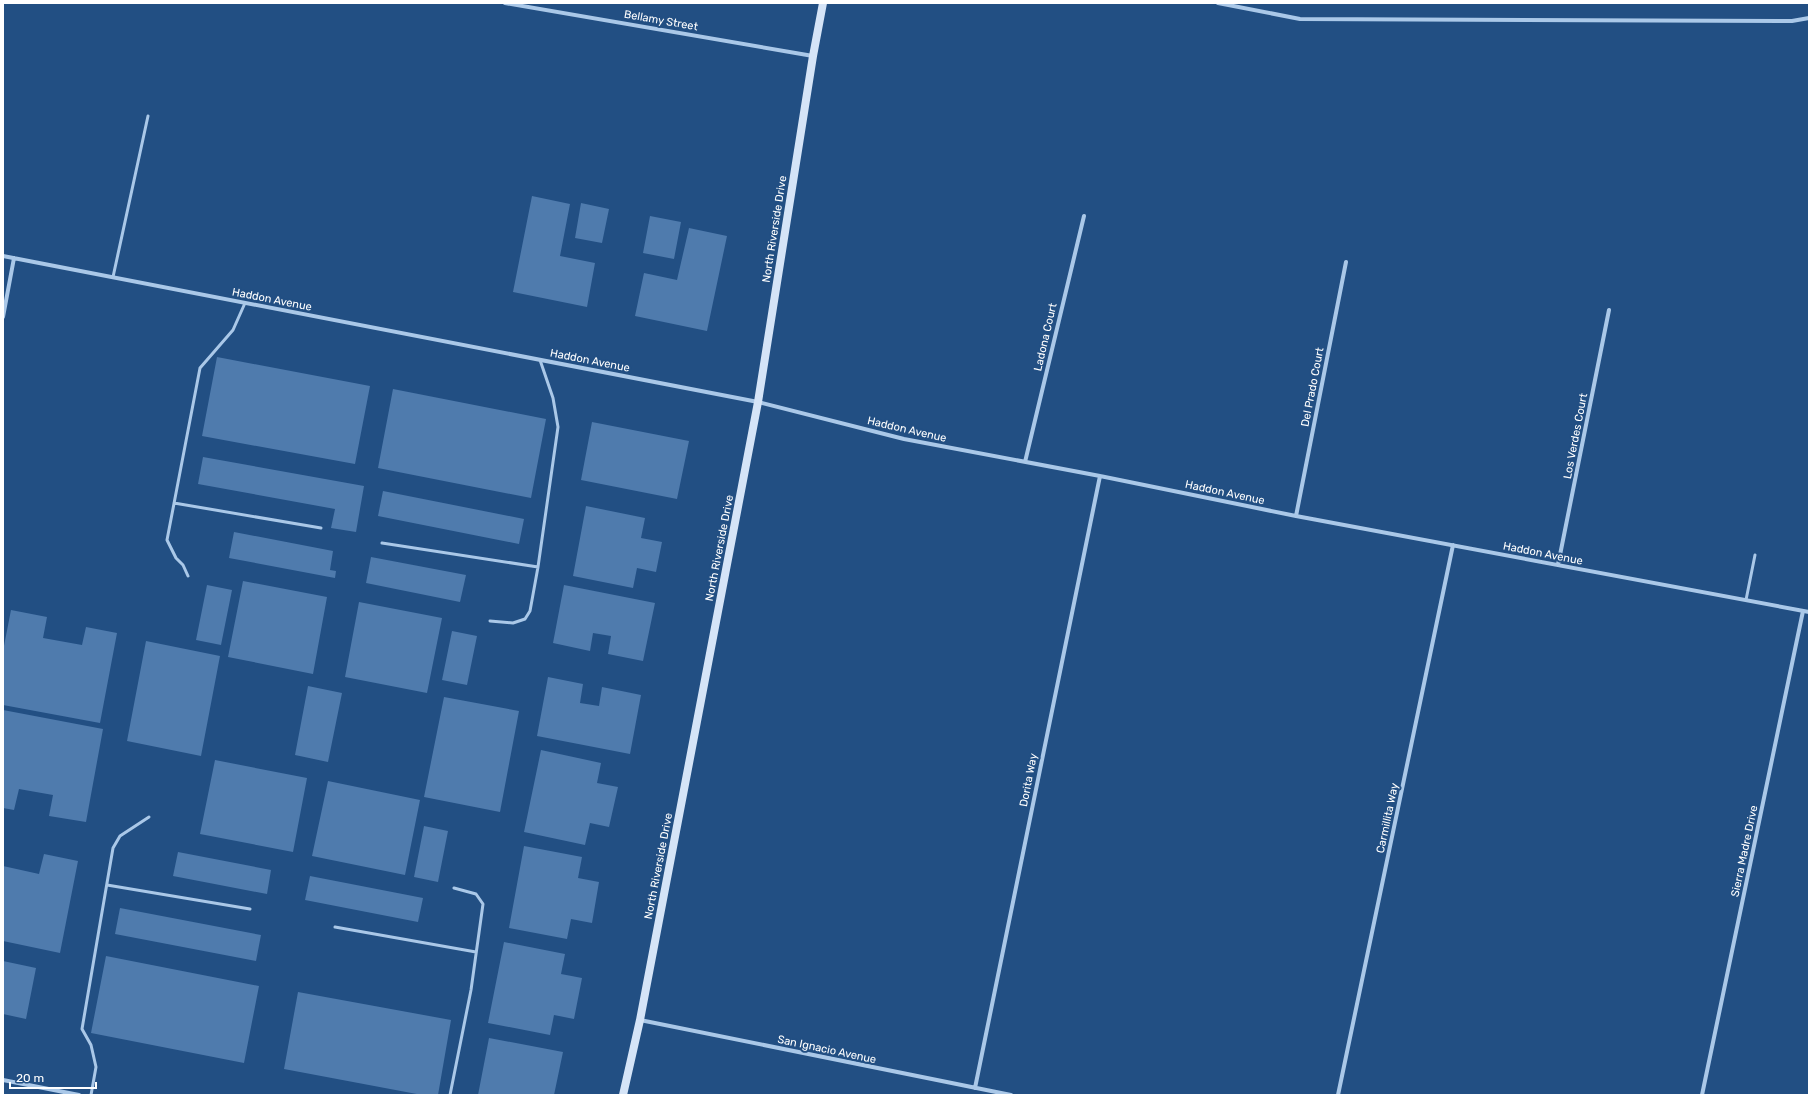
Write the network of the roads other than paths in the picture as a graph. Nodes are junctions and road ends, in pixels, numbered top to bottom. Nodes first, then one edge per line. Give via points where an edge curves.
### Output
1 (506, 3) edge
2 (823, 3) edge
3 (1218, 3) edge
4 (1809, 18) edge
5 (813, 56) junction
6 (148, 116) dead end
7 (1084, 216) dead end
8 (3, 256) edge
9 (14, 258) junction
10 (1346, 262) dead end
11 (113, 277) junction
12 (245, 303) junction
13 (1609, 310) dead end
14 (3, 317) edge
15 (540, 360) junction
16 (758, 402) junction
17 (1025, 462) junction
18 (1100, 476) junction
19 (174, 503) junction
20 (1296, 516) junction
21 (321, 528) dead end
22 (382, 543) dead end
23 (1453, 545) junction
24 (1755, 555) dead end
25 (1558, 565) junction
26 (538, 568) junction
27 (188, 576) dead end
28 (1746, 600) junction
29 (1803, 611) junction
30 (1809, 612) edge
31 (490, 621) dead end
32 (149, 817) dead end
33 (108, 885) junction
34 (454, 888) dead end
35 (250, 909) dead end
36 (335, 927) dead end
37 (476, 952) junction
38 (640, 1020) junction
39 (3, 1080) edge
40 (975, 1088) junction
41 (79, 1095) edge
42 (91, 1095) edge
43 (450, 1095) edge
44 (623, 1095) edge
45 (1011, 1095) edge
46 (1338, 1095) edge
47 (1702, 1095) edge

1 - 5 street, Bellamy Street
2 - 5 street, North Riverside Drive
3 - 4 street via 1300,19 1792,21
5 - 16 street, North Riverside Drive
6 - 11 lane
7 - 17 street, Ladona Court
8 - 9 street, Haddon Avenue
9 - 11 street, Haddon Avenue
9 - 14 street
10 - 20 street, Del Prado Court
11 - 12 street, Haddon Avenue
12 - 15 street, Haddon Avenue
12 - 19 lane via 233,330 200,368
13 - 25 street, Los Verdes Court
15 - 16 street, Haddon Avenue
15 - 26 lane via 553,398 558,427
16 - 17 street, Haddon Avenue via 904,439
16 - 38 street, North Riverside Drive
17 - 18 street, Haddon Avenue
18 - 20 street, Haddon Avenue
18 - 40 street, Dorita Way
19 - 21 lane
19 - 27 lane via 167,540
20 - 23 street, Haddon Avenue
22 - 26 lane
23 - 25 street, Haddon Avenue
23 - 46 street, Carmillita Way
24 - 28 lane
25 - 28 street, Haddon Avenue
26 - 31 lane via 530,611 525,619 513,623
28 - 29 street, Haddon Avenue
29 - 30 street, Haddon Avenue
29 - 47 street, Sierra Madre Drive
32 - 33 lane via 120,836 113,848
33 - 35 lane
33 - 42 lane via 82,1029 91,1045 96,1067
34 - 37 lane via 476,894 482,904
36 - 37 lane
37 - 43 lane
38 - 40 street, San Ignacio Avenue
38 - 44 street, North Riverside Drive
39 - 41 street
40 - 45 street, San Ignacio Avenue

